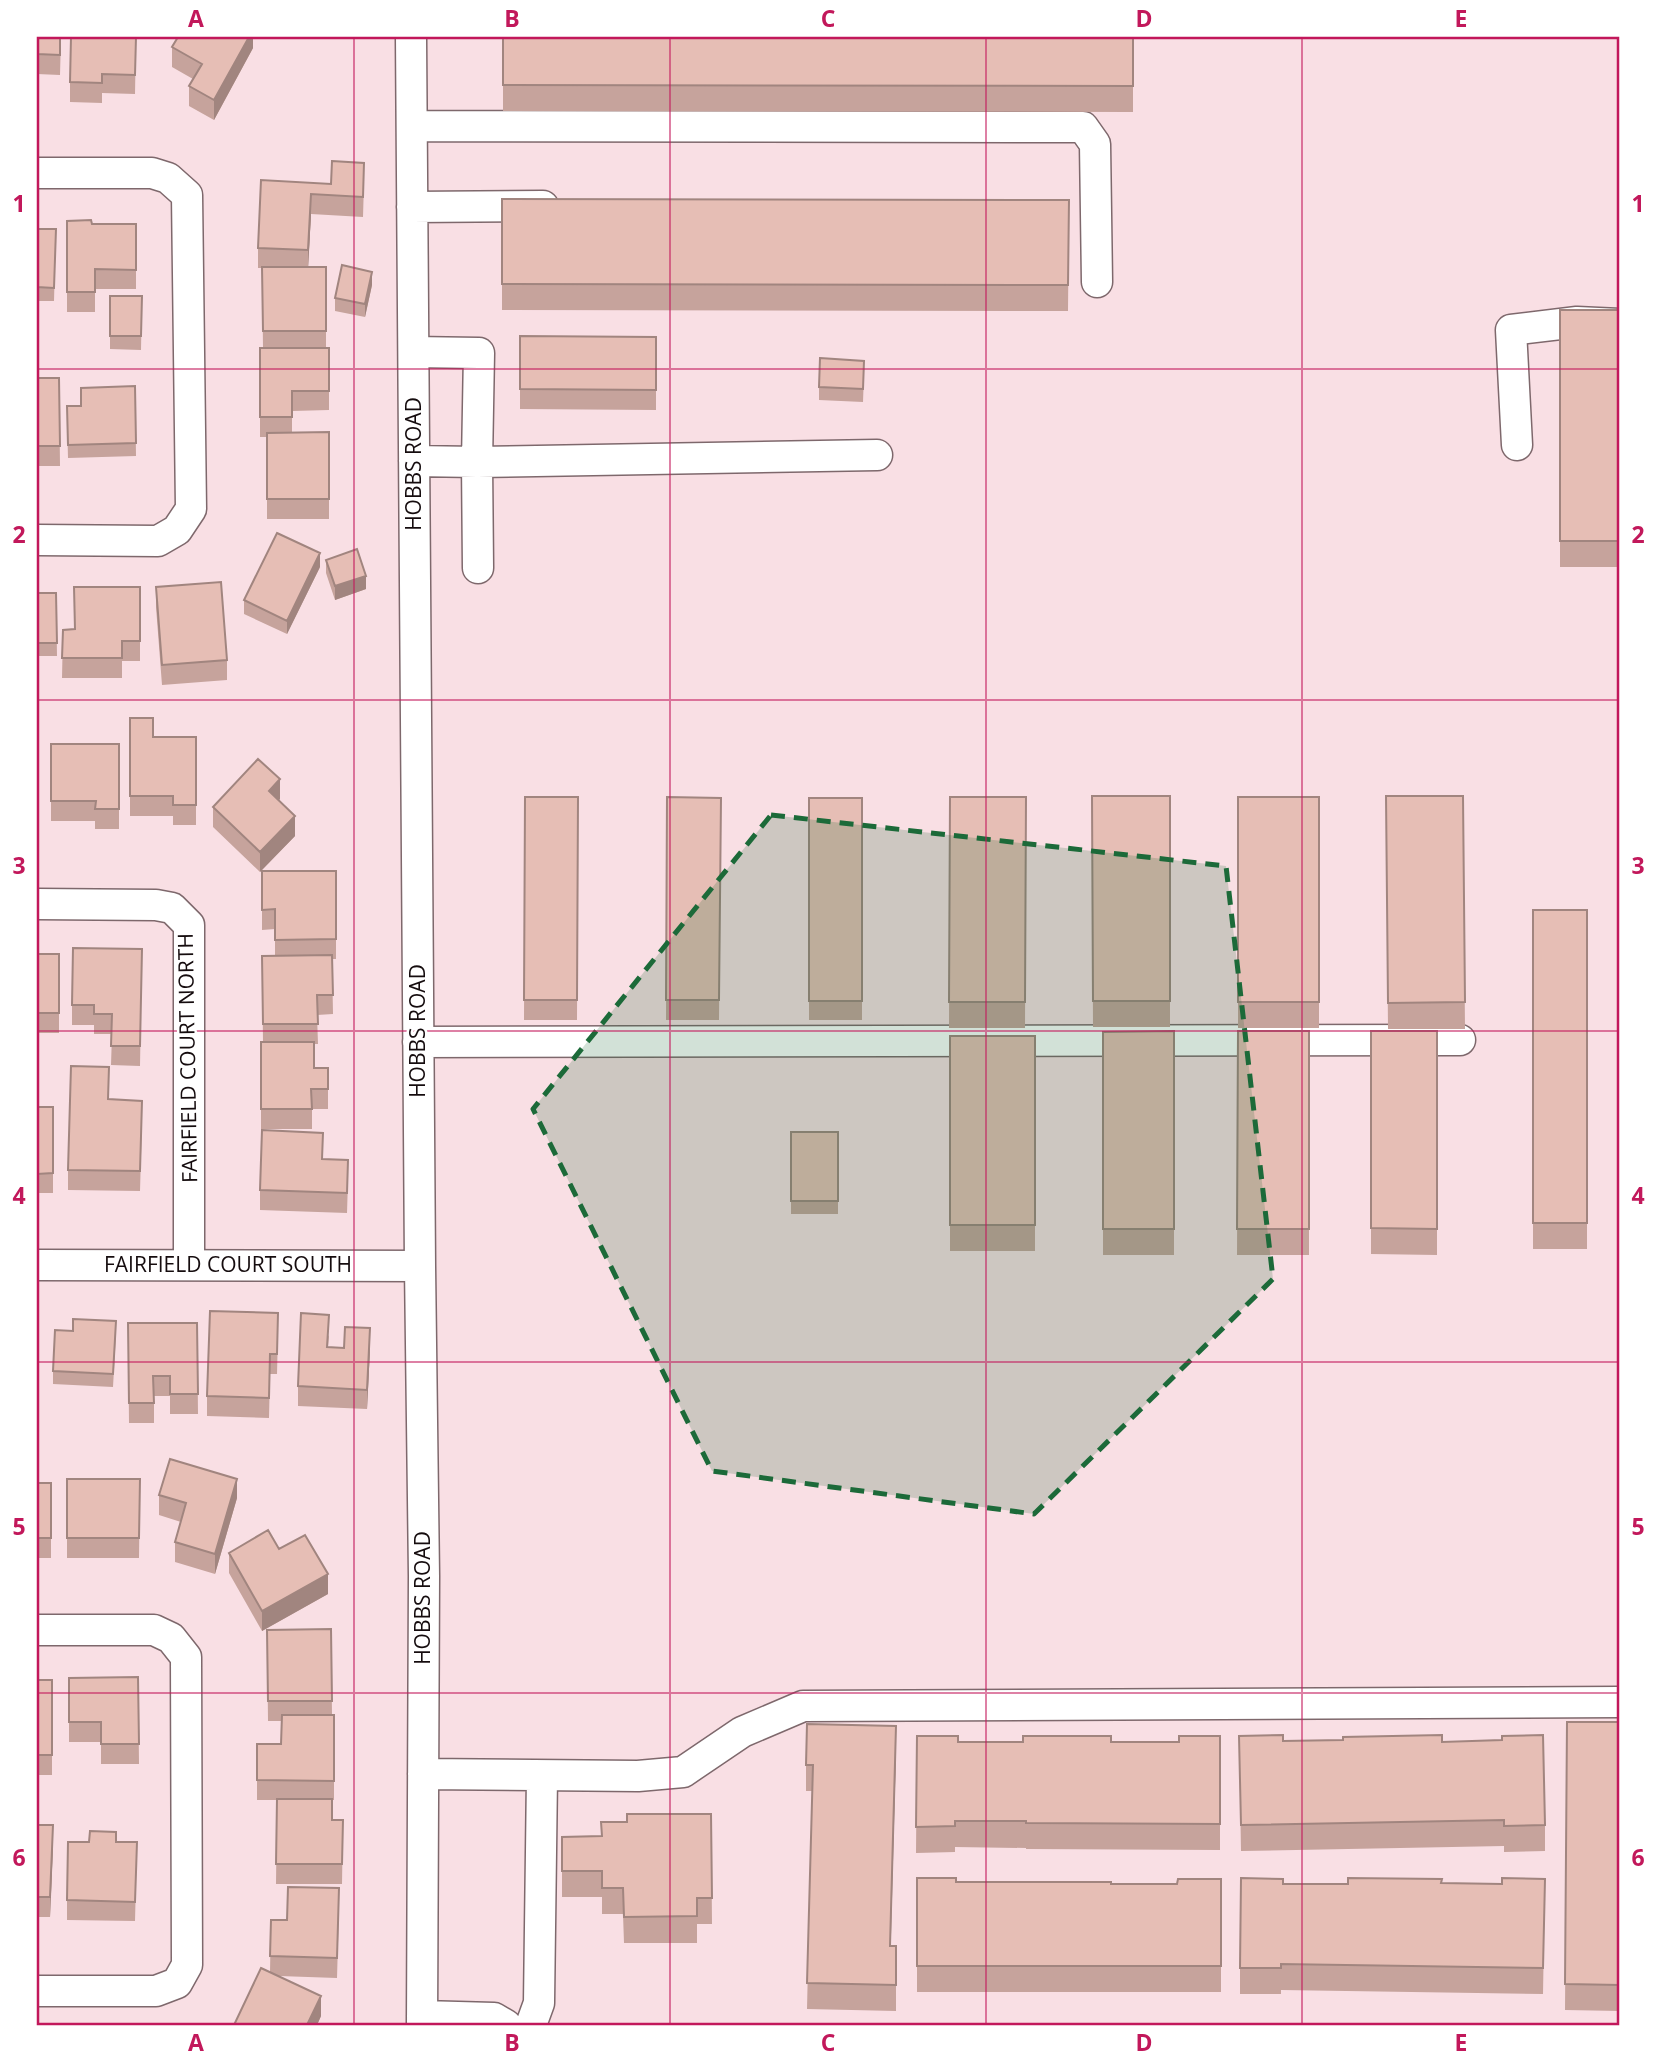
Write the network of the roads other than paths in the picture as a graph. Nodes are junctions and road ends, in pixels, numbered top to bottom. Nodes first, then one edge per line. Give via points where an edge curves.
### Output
1 (411, 37) edge
2 (412, 126) junction
3 (37, 173) edge
4 (566, 206) edge
5 (412, 207) junction
6 (1097, 282) dead end
7 (1620, 324) edge
8 (414, 352) junction
9 (1517, 445) dead end
10 (877, 455) dead end
11 (414, 461) junction
12 (477, 462) junction
13 (37, 540) edge
14 (478, 568) dead end
15 (37, 904) edge
16 (1460, 1040) dead end
17 (418, 1042) junction
18 (37, 1265) edge
19 (189, 1265) junction
20 (420, 1266) junction
21 (37, 1630) edge
22 (1620, 1702) edge
23 (423, 1774) junction
24 (542, 1776) junction
25 (37, 1991) edge
26 (422, 2021) edge
27 (506, 2025) edge
28 (531, 2025) edge

1 - 2 street, HOBBS ROAD
2 - 5 street, HOBBS ROAD
2 - 6 street via 1083,127 1095,144 1082,203
3 - 13 street via 152,173 168,178 187,195 191,509 177,530 158,541
4 - 5 street
5 - 8 street, HOBBS ROAD
7 - 9 street via 1577,322 1511,330
8 - 11 street, HOBBS ROAD
8 - 12 street via 479,353
10 - 12 street
11 - 12 street
11 - 17 street, HOBBS ROAD
12 - 14 street
15 - 19 street, FAIRFIELD COURT NORTH via 156,905 172,908 189,925
16 - 17 street
17 - 20 street, HOBBS ROAD
18 - 19 street, FAIRFIELD COURT SOUTH
19 - 20 street, FAIRFIELD COURT SOUTH
20 - 23 street, HOBBS ROAD
21 - 25 street via 154,1630 171,1638 186,1657 188,1804 187,1965 177,1983 156,1991
22 - 24 street via 803,1706 743,1732 683,1772
23 - 24 street
23 - 26 street, HOBBS ROAD
24 - 28 street via 539,2003
26 - 27 street via 494,2018

